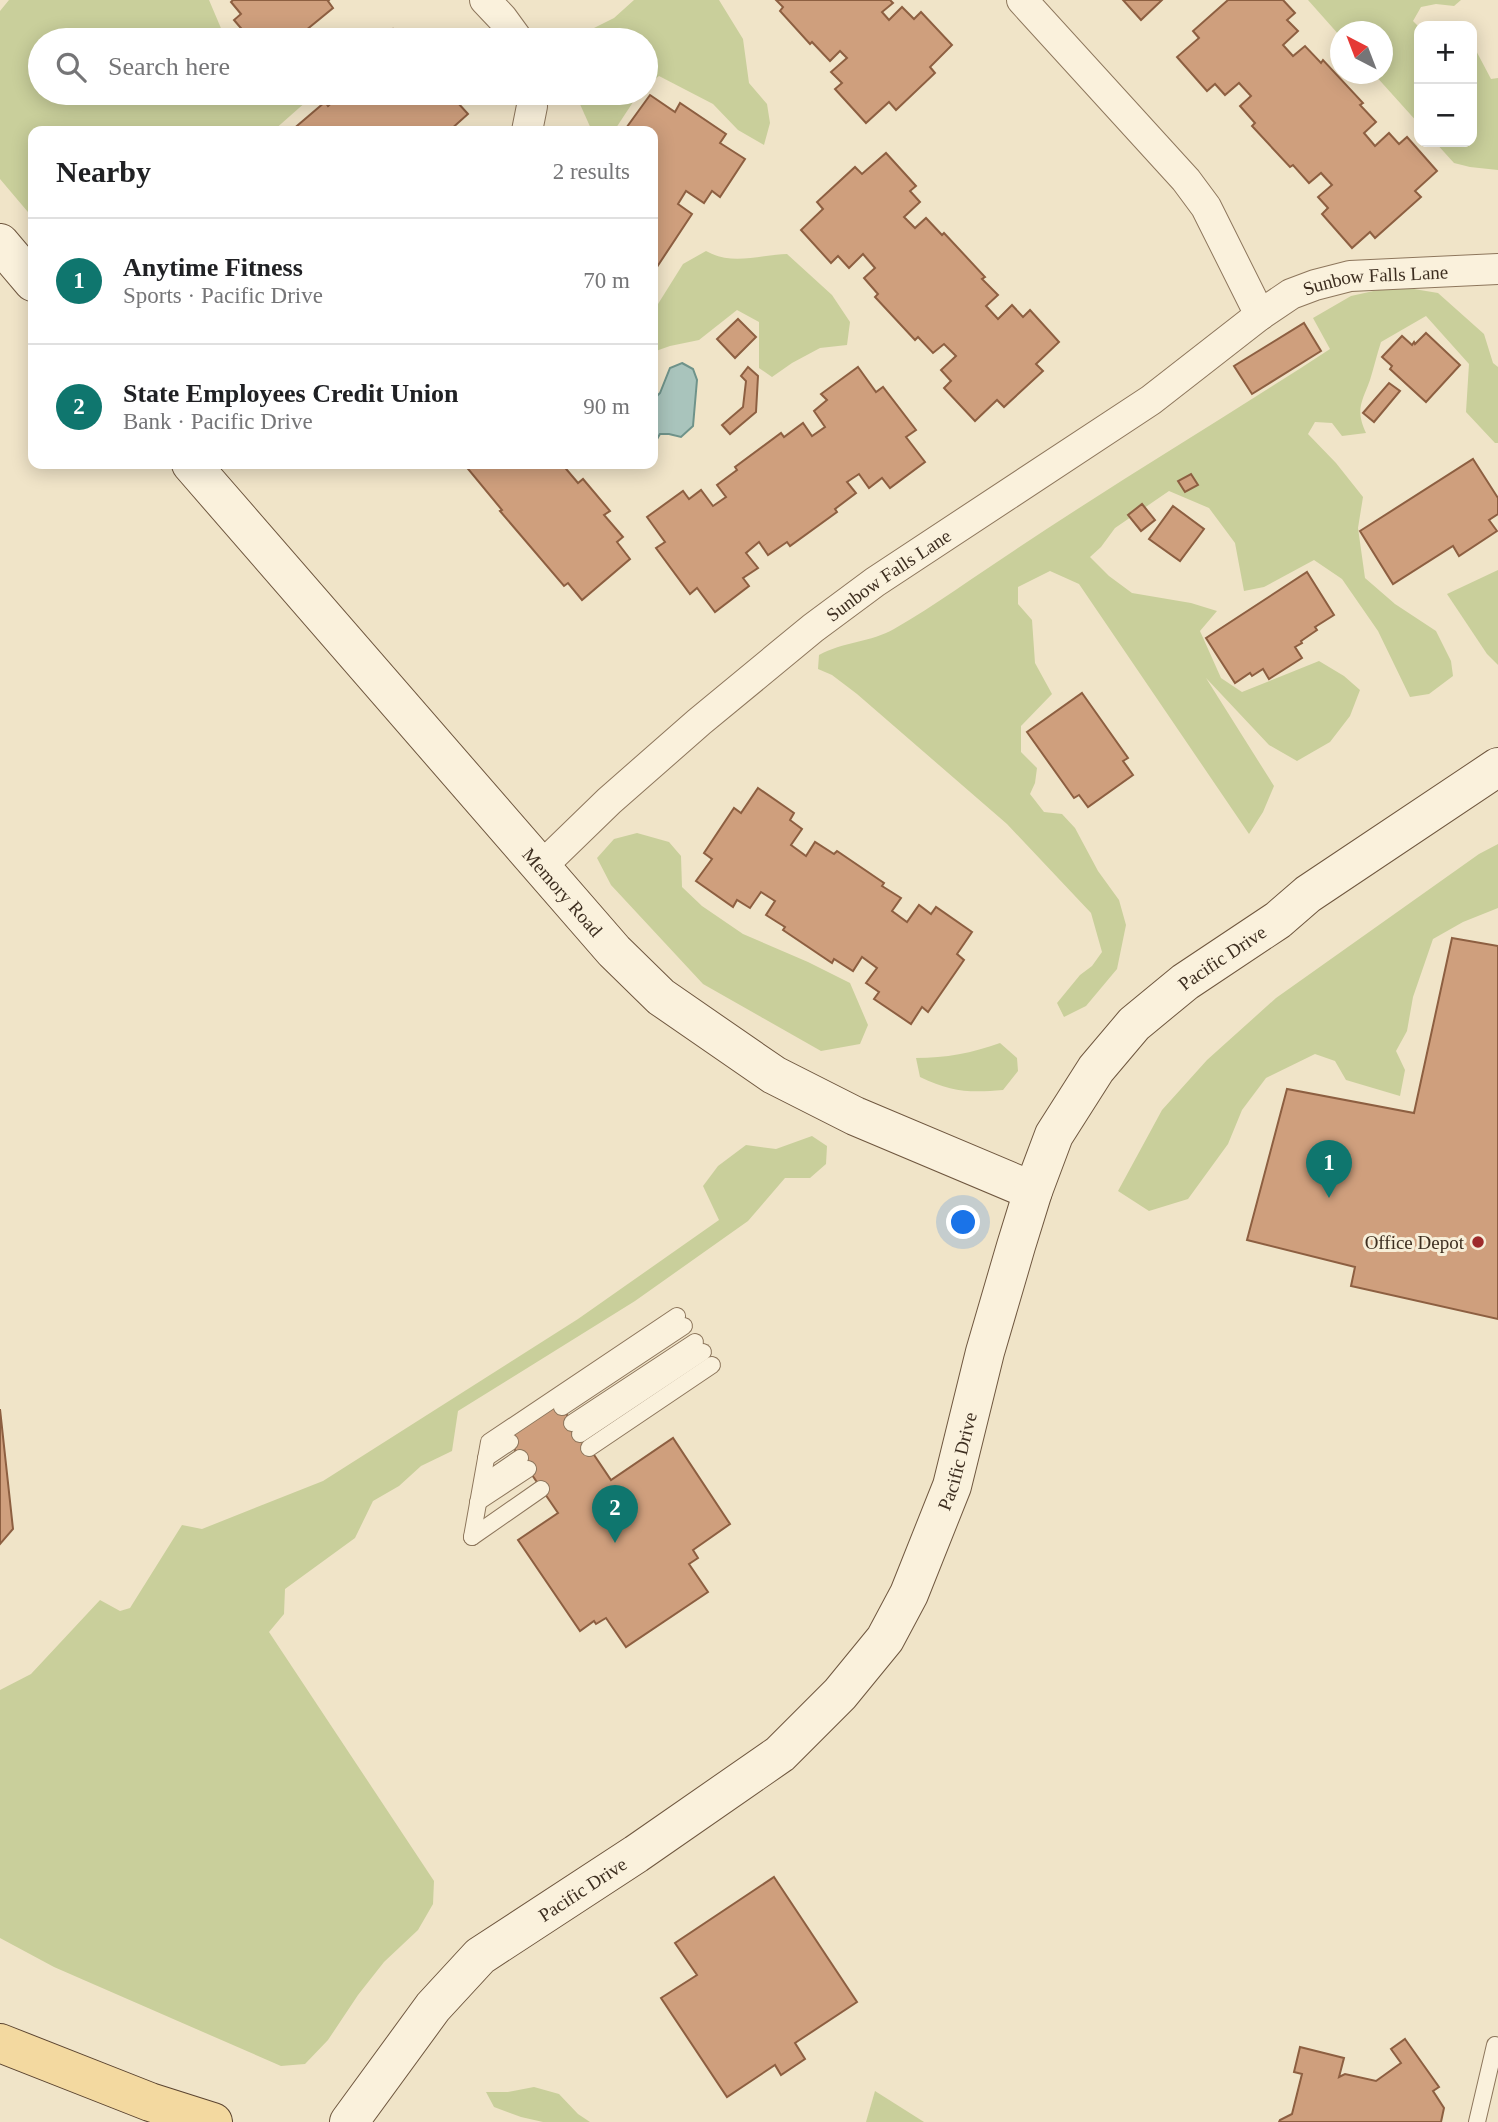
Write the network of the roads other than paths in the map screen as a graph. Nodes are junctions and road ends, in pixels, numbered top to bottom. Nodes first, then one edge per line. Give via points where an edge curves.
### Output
1 (485, 0) edge
2 (1022, 0) edge
3 (509, 28) edge
4 (532, 105) edge
5 (528, 126) edge
6 (0, 243) edge
7 (1498, 269) edge
8 (28, 276) edge
9 (1260, 314) junction
10 (196, 469) edge
11 (1498, 767) edge
12 (542, 866) junction
13 (1033, 1191) junction
14 (562, 1407) dead end
15 (584, 1440) joint
16 (510, 1442) dead end
17 (486, 1458) junction
18 (532, 1475) junction
19 (482, 1484) junction
20 (478, 1502) junction
21 (0, 2043) edge
22 (1495, 2045) dead end
23 (213, 2122) edge
24 (349, 2122) edge
25 (1477, 2122) edge

1 - 3 street
2 - 9 street via 1186,180 1206,207
4 - 5 street
6 - 8 street
7 - 9 street, Sunbow Falls Lane via 1350,276 1291,294
9 - 12 street, Sunbow Falls Lane via 1151,400 813,628 608,801
10 - 12 street, Memory Road
11 - 13 street, Pacific Drive via 1308,894 1134,1024 1096,1069 1054,1135
12 - 13 street, Memory Road via 661,998 774,1075 855,1116
13 - 24 street, Pacific Drive via 985,1352 952,1486 909,1594 885,1639 840,1694 780,1754 480,1956 433,2007
14 - 17 lane via 681,1321 489,1442
15 - 15 lane via 706,1358
16 - 17 lane
17 - 19 lane
18 - 19 lane
18 - 20 lane
18 - 20 lane via 473,1531
19 - 20 lane
21 - 23 main road
22 - 25 lane

